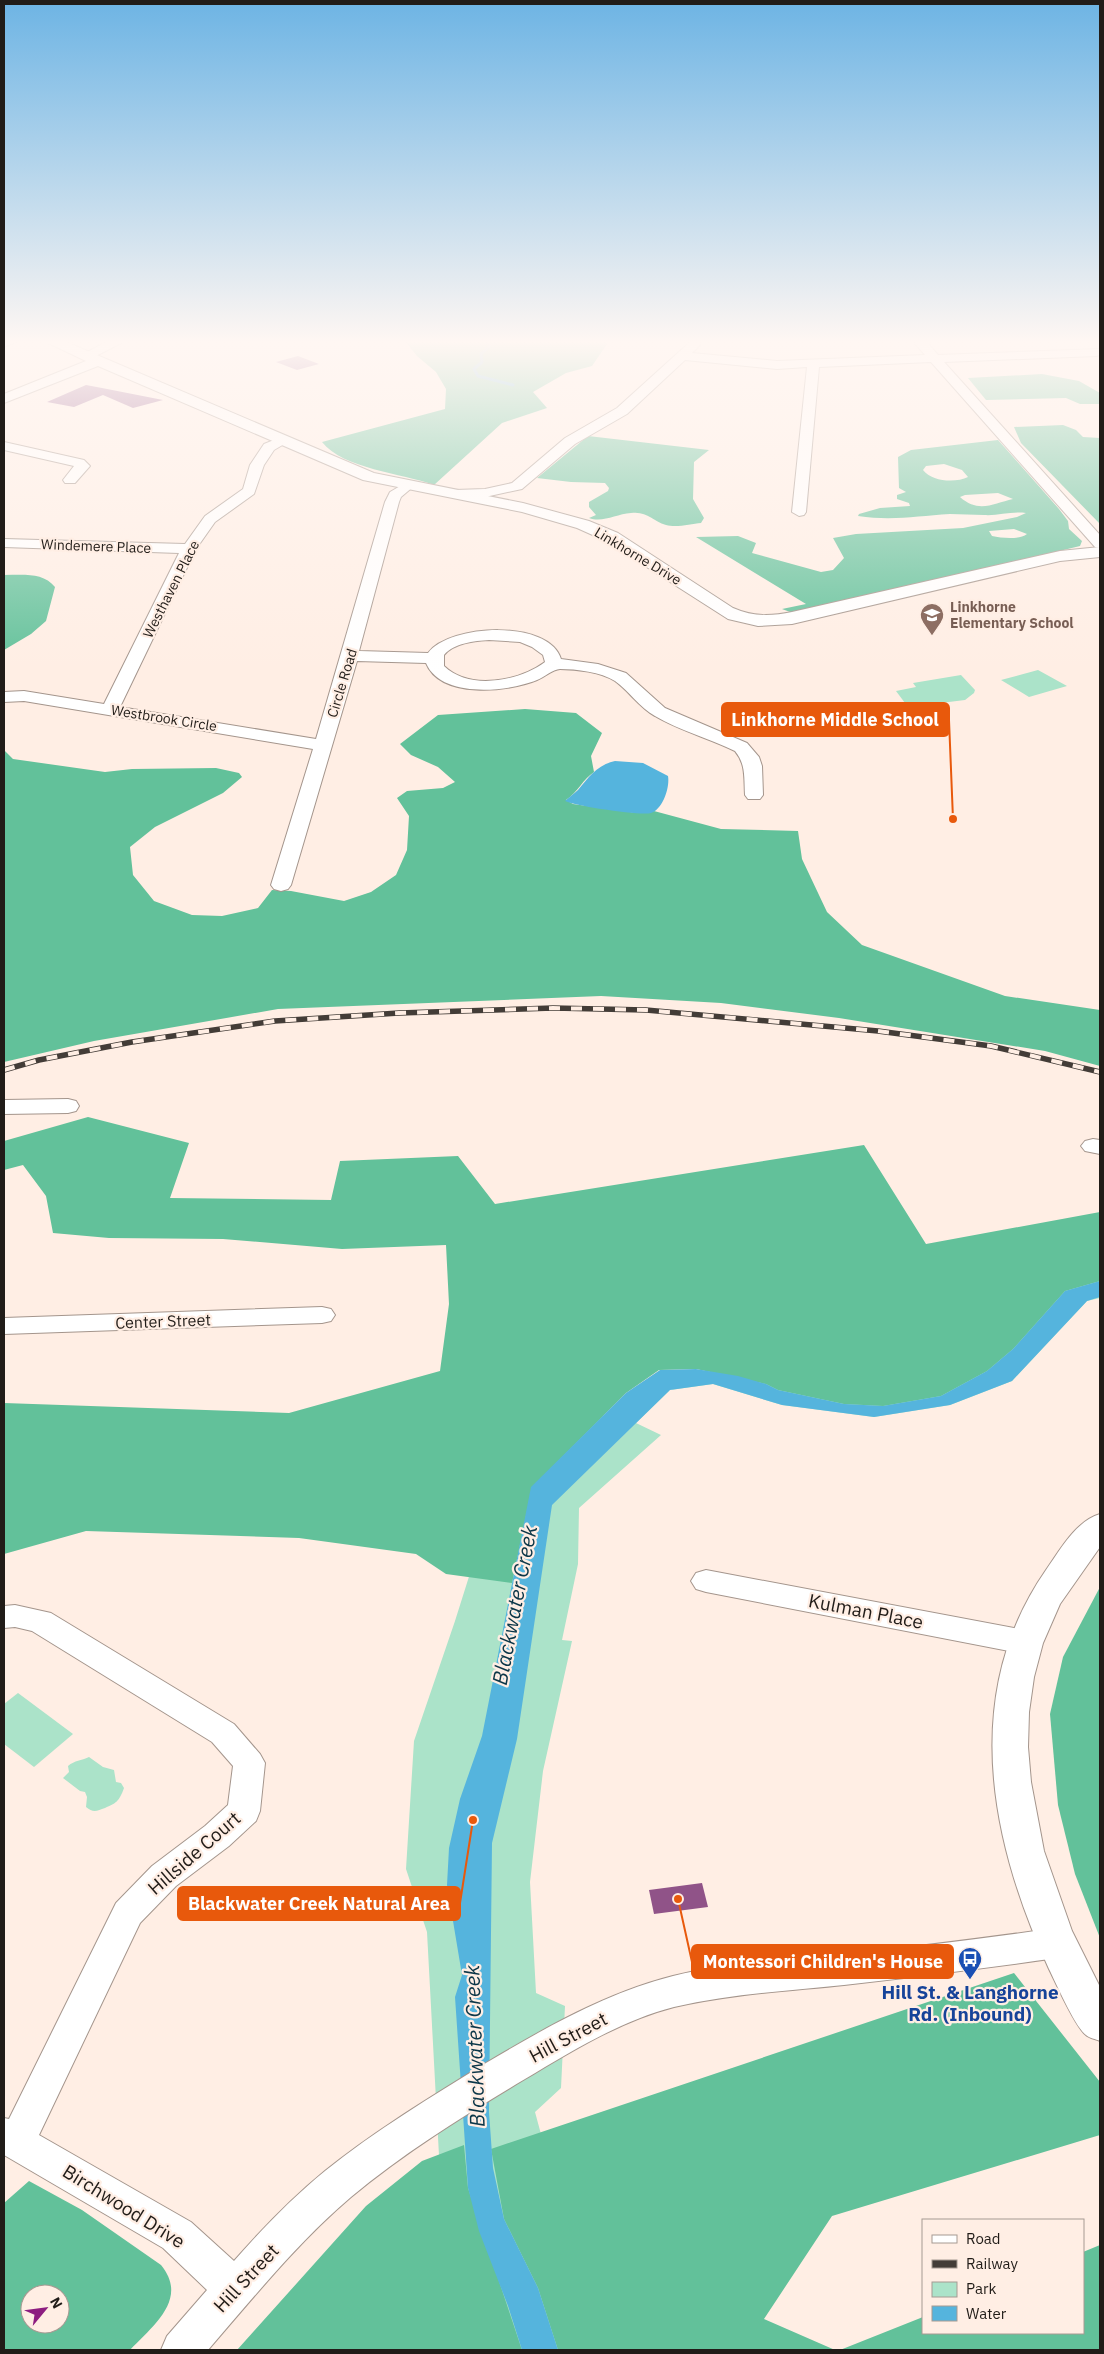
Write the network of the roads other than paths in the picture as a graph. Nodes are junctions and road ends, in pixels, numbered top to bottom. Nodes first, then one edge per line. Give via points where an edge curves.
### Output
1 (25, 451) edge
2 (266, 451) edge
3 (308, 451) edge
4 (559, 451) edge
5 (805, 451) edge
6 (1017, 451) edge
7 (70, 480) dead end
8 (407, 486) junction
9 (518, 486) junction
10 (455, 494) junction
11 (534, 509) junction
12 (799, 512) dead end
13 (4, 543) edge
14 (1100, 544) edge
15 (189, 549) junction
16 (1100, 552) edge
17 (350, 656) junction
18 (434, 658) junction
19 (554, 664) junction
20 (4, 697) edge
21 (110, 710) junction
22 (323, 745) junction
23 (754, 795) dead end
24 (281, 885) dead end
25 (68, 1106) dead end
26 (4, 1107) edge
27 (322, 1316) dead end
28 (4, 1326) edge
29 (1100, 1526) edge
30 (706, 1581) dead end
31 (4, 1617) edge
32 (1025, 1642) junction
33 (1057, 1943) junction
34 (1100, 2022) edge
35 (10, 2138) edge
36 (235, 2289) junction
37 (182, 2350) edge

1 - 7 street via 79,463 83,466
2 - 15 street, Westhaven Place via 257,465 248,491 210,519
3 - 8 main road, Linkhorne Drive via 356,472
4 - 9 street
5 - 12 street
6 - 14 street
8 - 10 main road, Linkhorne Drive
8 - 17 street, Circle Road via 395,495 392,502
9 - 10 street via 485,493
9 - 11 street via 523,499
10 - 11 main road, Linkhorne Drive
11 - 16 main road, Linkhorne Drive via 573,520 612,537 727,612 761,621 792,618 1060,556
13 - 15 street, Windemere Place
15 - 21 street, Westhaven Place
17 - 18 street
17 - 22 street, Circle Road
18 - 19 street via 435,666 455,680 491,685 528,679
18 - 19 street via 438,651 458,640 505,635 535,641 551,653
19 - 23 street via 598,669 620,677 659,712 741,747 753,766
20 - 21 street, Westbrook Circle via 24,696
21 - 22 street, Westbrook Circle
22 - 24 street, Circle Road
25 - 26 street
27 - 28 street, Center Street
29 - 32 main road via 1049,1593
30 - 32 street, Kulman Place
31 - 35 street, Hillside Court via 40,1621 222,1733 249,1763 244,1811 164,1876 128,1913
32 - 33 main road via 1011,1707 1015,1814 1031,1877
33 - 34 main road
33 - 36 street, Hill Street via 707,1984 626,2007 573,2031 393,2143 337,2186
35 - 36 street, Birchwood Drive via 177,2235
36 - 37 street, Hill Street

